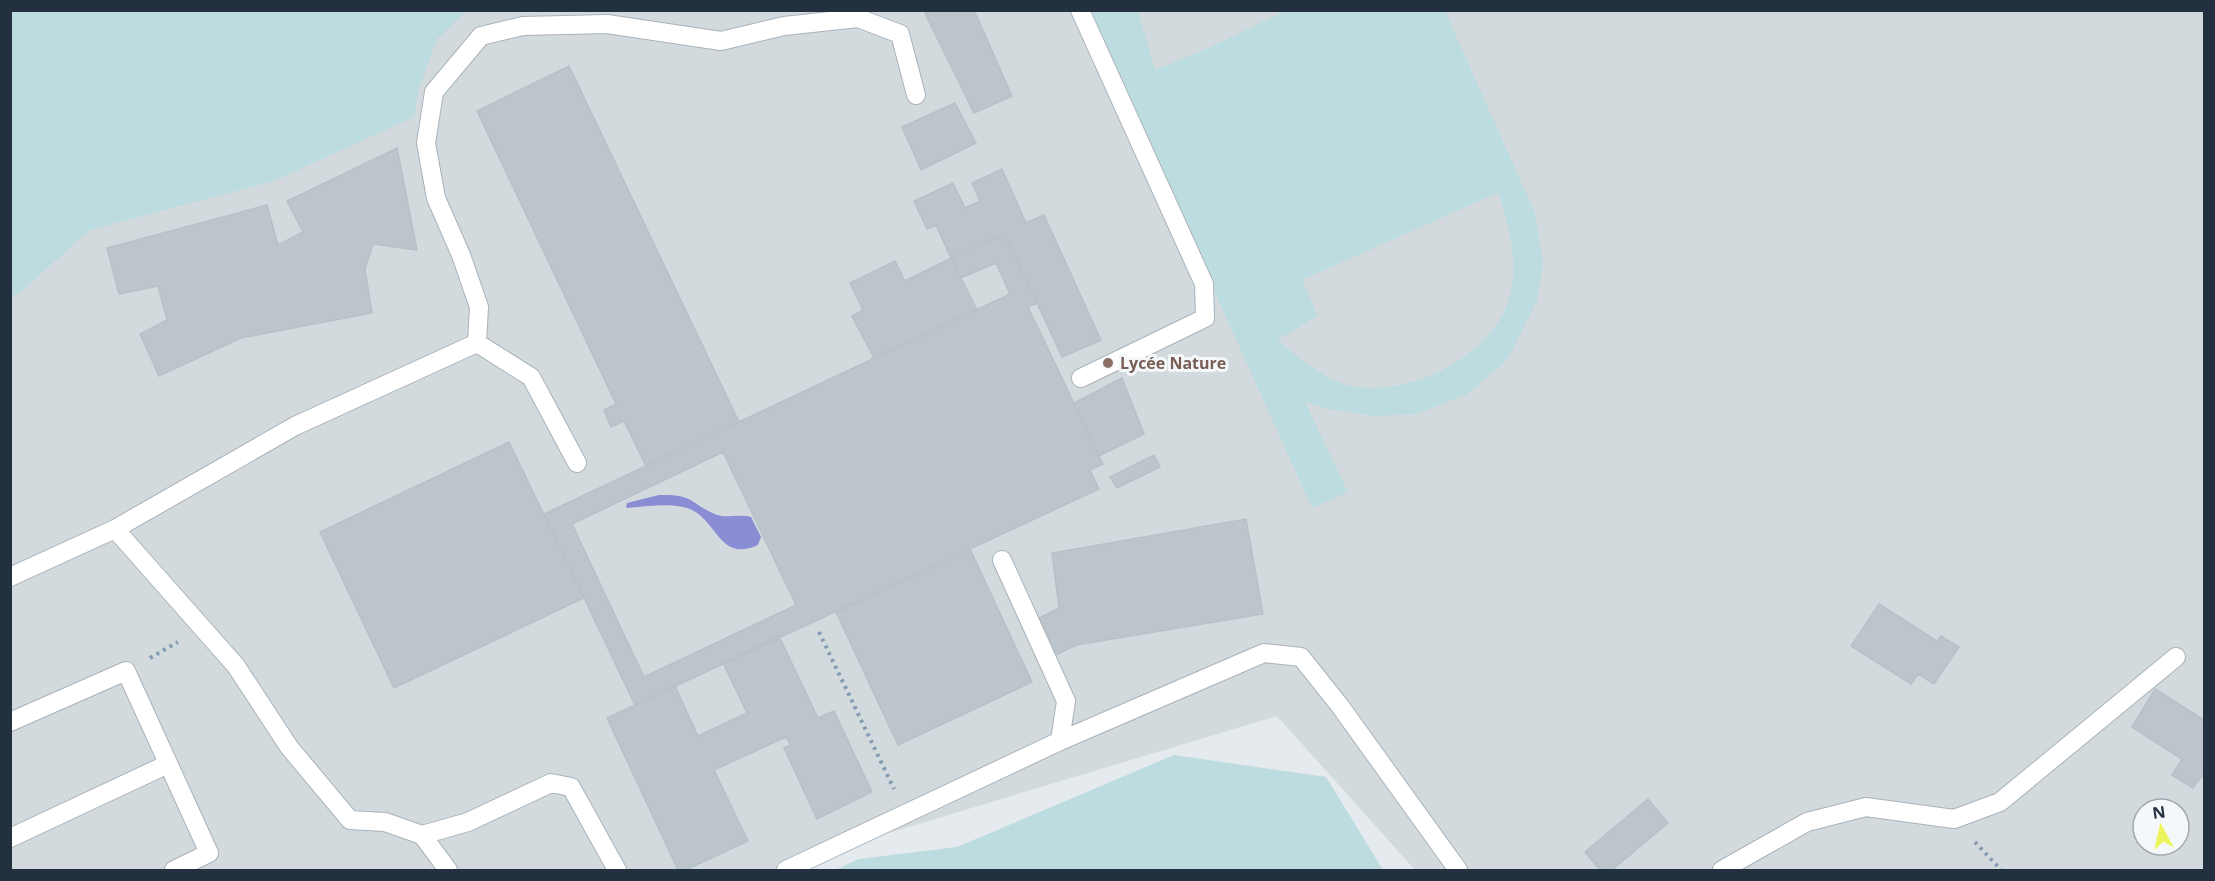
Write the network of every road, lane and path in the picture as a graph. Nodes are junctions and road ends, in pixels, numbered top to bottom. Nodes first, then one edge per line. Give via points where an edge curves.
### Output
1 (1080, 10) edge
2 (916, 95) dead end
3 (477, 343) junction
4 (1082, 378) dead end
5 (577, 463) dead end
6 (115, 529) junction
7 (1002, 560) dead end
8 (10, 577) edge
9 (203, 628) junction
10 (819, 632) dead end
11 (2176, 657) dead end
12 (126, 671) junction
13 (10, 722) edge
14 (1060, 741) junction
15 (168, 764) junction
16 (906, 814) junction
17 (1954, 819) junction
18 (422, 835) junction
19 (10, 838) edge
20 (174, 870) edge
21 (447, 870) edge
22 (617, 870) edge
23 (786, 870) edge
24 (1458, 870) edge
25 (1722, 870) edge
26 (2001, 870) edge

1 - 4 lane via 1204,284 1205,318
2 - 3 lane via 900,34 858,18 784,26 721,41 607,24 523,26 481,36 434,92 426,143 436,198 478,307
3 - 5 lane via 531,377
3 - 6 lane via 295,426
6 - 8 lane
6 - 9 lane
7 - 14 lane via 1066,701
9 - 12 path
9 - 18 lane via 236,666 288,747 350,820 385,822
10 - 16 path
11 - 17 lane via 2000,802
12 - 13 lane
12 - 15 lane
14 - 16 lane
14 - 24 lane via 1264,653 1301,657
15 - 19 lane
15 - 20 lane via 209,854
16 - 23 lane
17 - 25 lane via 1866,807 1807,822
17 - 26 path
18 - 21 lane
18 - 22 lane via 468,822 551,783 571,787

